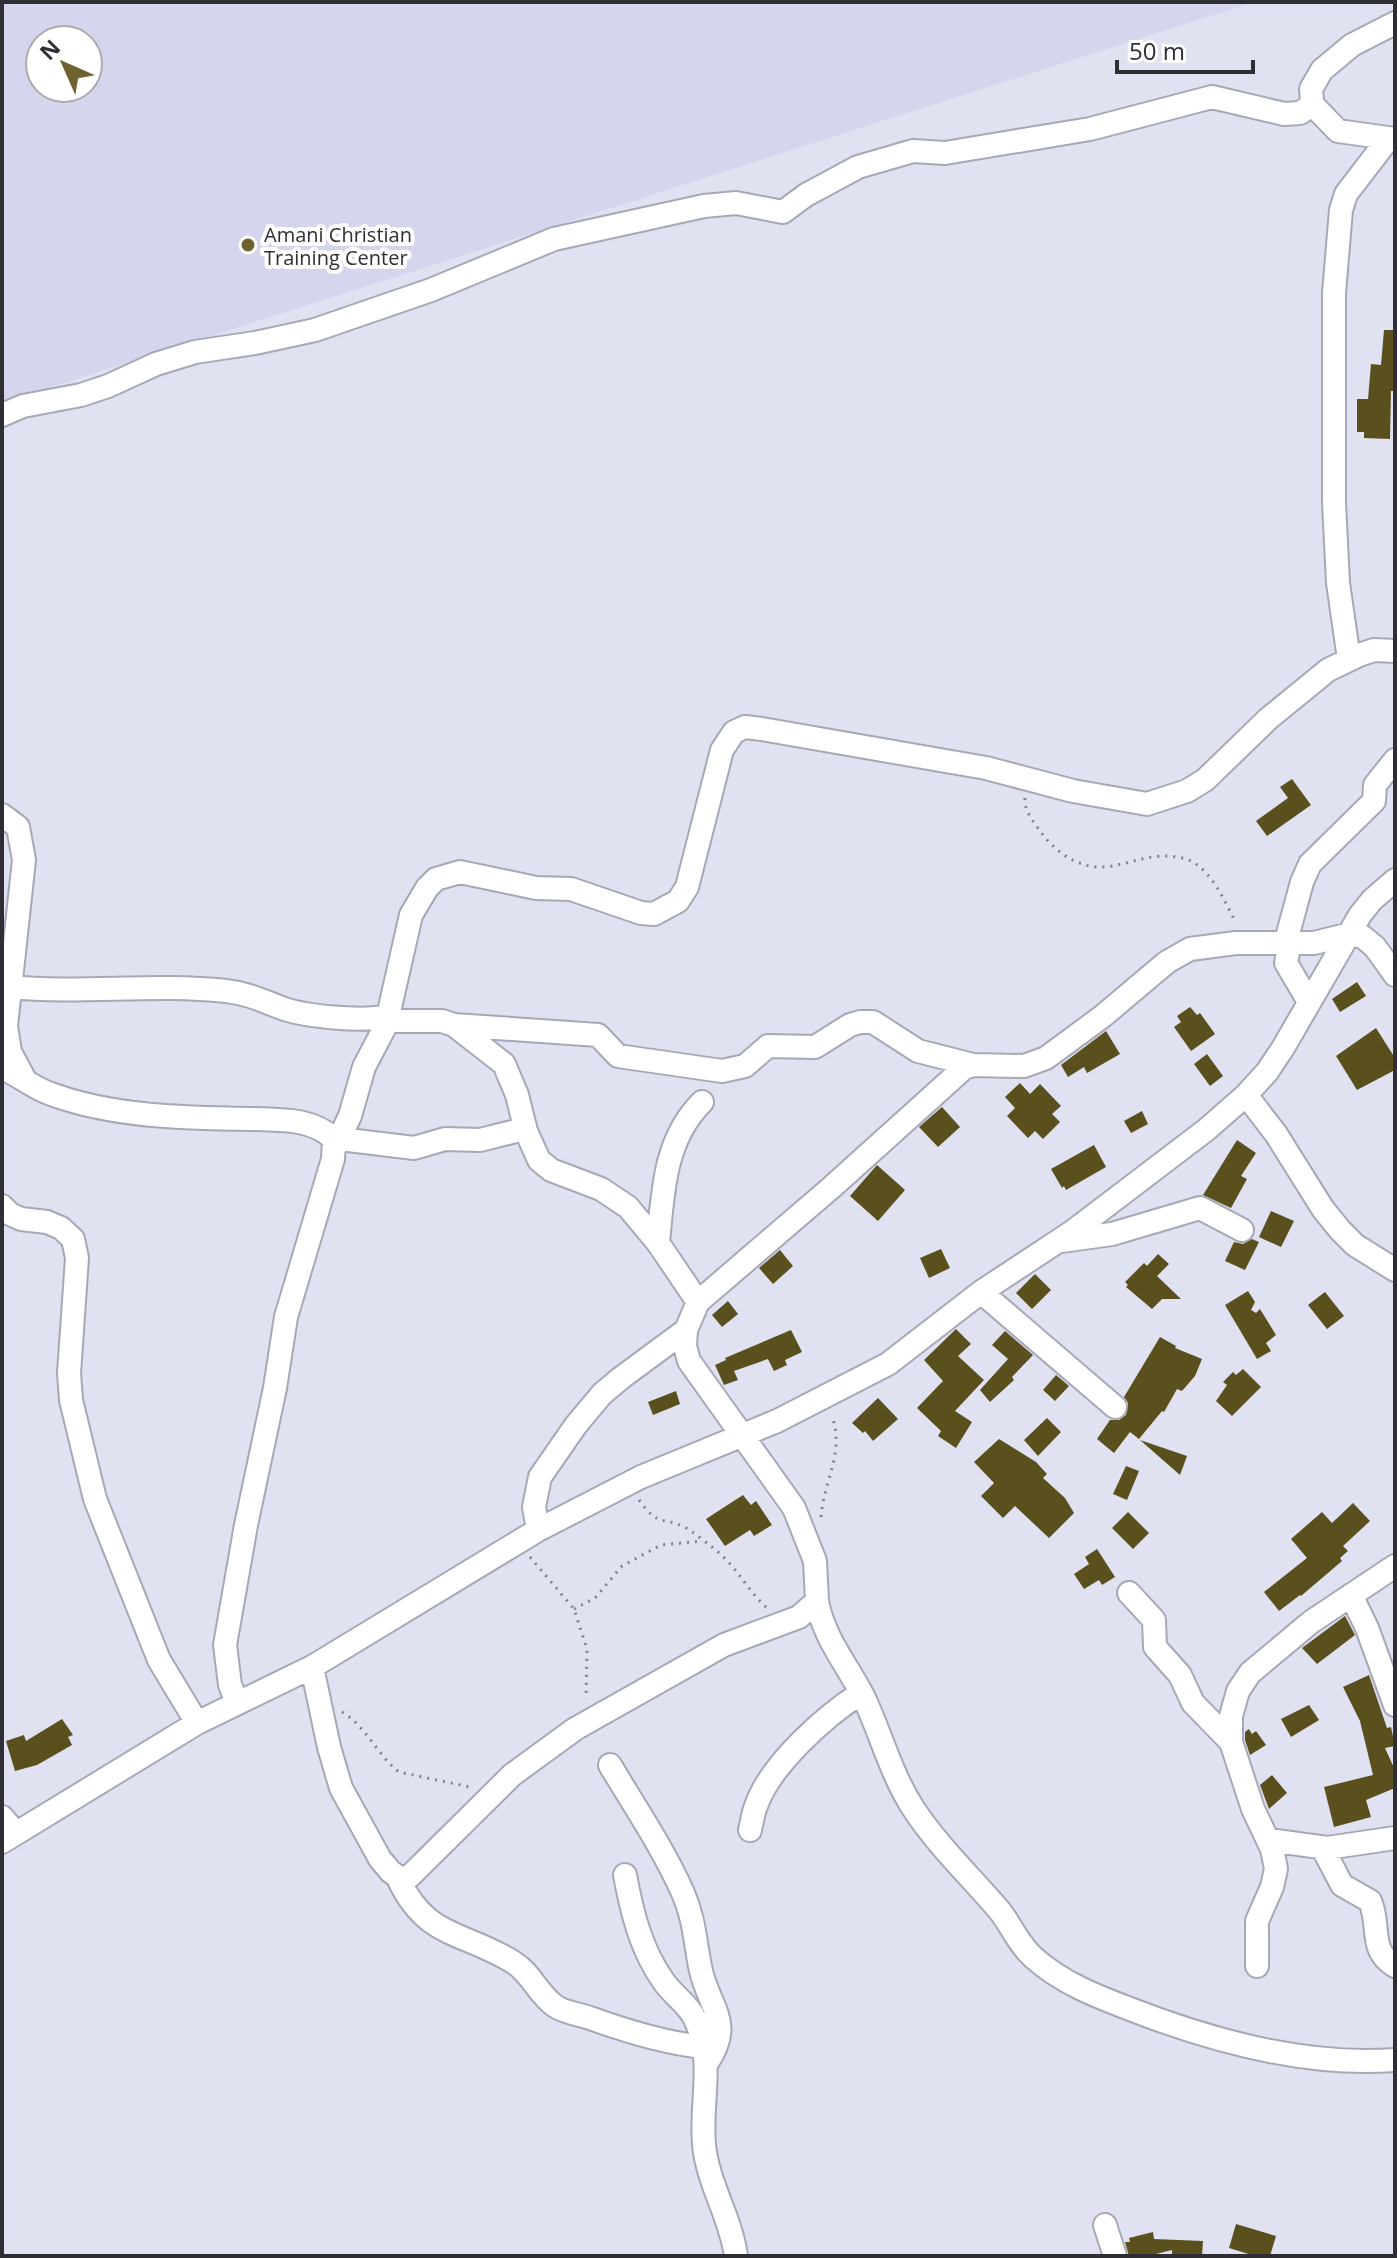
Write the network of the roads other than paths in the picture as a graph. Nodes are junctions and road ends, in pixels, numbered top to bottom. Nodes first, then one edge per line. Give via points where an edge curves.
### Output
1 (1395, 23) edge
2 (1311, 103) junction
3 (1392, 139) edge
4 (2, 415) edge
5 (1395, 651) edge
6 (1349, 659) junction
7 (1395, 760) edge
8 (2, 815) edge
9 (1395, 880) edge
10 (1350, 934) junction
11 (1288, 942) junction
12 (1395, 975) edge
13 (10, 987) junction
14 (1309, 1002) junction
15 (388, 1018) junction
16 (454, 1025) junction
17 (973, 1065) junction
18 (2, 1068) edge
19 (25, 1081) junction
20 (1246, 1095) junction
21 (702, 1102) dead end
22 (526, 1131) junction
23 (338, 1143) junction
24 (2, 1206) edge
25 (1242, 1230) dead end
26 (1057, 1242) junction
27 (658, 1243) junction
28 (1395, 1270) edge
29 (981, 1292) junction
30 (698, 1302) junction
31 (686, 1330) junction
32 (1115, 1407) dead end
33 (742, 1435) junction
34 (538, 1530) junction
35 (1395, 1566) edge
36 (1129, 1593) dead end
37 (1351, 1595) junction
38 (817, 1601) junction
39 (312, 1667) junction
40 (861, 1693) junction
41 (237, 1702) junction
42 (1395, 1705) edge
43 (197, 1723) junction
44 (1231, 1742) junction
45 (610, 1765) dead end
46 (750, 1830) dead end
47 (7, 1831) edge
48 (1395, 1838) edge
49 (1269, 1840) junction
50 (1322, 1847) junction
51 (625, 1875) dead end
52 (398, 1878) junction
53 (1257, 1966) dead end
54 (1395, 1966) edge
55 (705, 2055) junction
56 (1395, 2060) edge
57 (1105, 2225) dead end
58 (736, 2256) edge
59 (1115, 2256) edge

1 - 2 street via 1352,45 1322,70 1311,89
2 - 3 street via 1338,131
2 - 4 street via 1300,113 1284,114 1212,97 1090,129 945,153 913,151 858,167 783,212 725,204 554,239 315,330 195,352 81,395
3 - 6 street via 1346,194 1334,293 1334,502
5 - 6 street via 1374,650
6 - 15 street via 1307,686 1205,780 1147,804 986,768 745,727 734,732 722,750 687,887 678,901 654,914 641,913 571,889 447,874 427,888 411,915
7 - 11 street via 1375,785 1374,801 1310,864
8 - 13 street via 18,827 24,860
9 - 10 street via 1372,900
10 - 11 street via 1314,943
10 - 12 street via 1375,947
10 - 14 street
11 - 14 street via 1286,963
11 - 17 street via 1184,950 1046,1058 1024,1066
13 - 15 street via 225,991 306,1013
13 - 19 street via 10,1052
14 - 20 street via 1267,1072
15 - 16 street
15 - 23 street via 364,1067
16 - 17 street via 598,1035 618,1056 722,1071 745,1066 768,1046 815,1047 850,1025 873,1022 918,1051
16 - 22 street via 504,1064
17 - 30 street
18 - 19 street
19 - 23 street via 56,1096 123,1110 304,1123
20 - 26 street
20 - 28 street via 1340,1230
21 - 27 street via 674,1141 668,1160
22 - 23 street via 468,1141 450,1138 414,1148
22 - 27 street via 543,1165 618,1199
23 - 41 street via 286,1317 246,1525 225,1645
24 - 43 street via 21,1219 61,1228 73,1239 77,1258 71,1400 95,1499 159,1660
25 - 26 street via 1200,1208 1112,1234
26 - 29 street
27 - 30 street
29 - 32 street
29 - 33 street via 888,1364
30 - 31 street
31 - 33 street via 689,1361
31 - 34 street via 602,1394 576,1425 540,1477 534,1507
33 - 34 street
33 - 38 street via 794,1508 810,1542
34 - 39 street
35 - 37 street
36 - 44 street via 1154,1620 1155,1647 1180,1675 1193,1703
37 - 42 street
37 - 44 street via 1250,1673 1231,1716
38 - 40 street via 831,1645
38 - 52 street via 799,1617 724,1645 593,1718 524,1765 425,1863 410,1876
39 - 41 street
39 - 52 street via 341,1788 368,1840
40 - 46 street via 778,1768 756,1805
40 - 56 street via 914,1810 1002,1914 1017,1940 1071,1985 1179,2028 1258,2048 1326,2058
41 - 43 street
43 - 47 street
44 - 49 street
45 - 55 street via 642,1814 693,1922 701,1971 721,2029 715,2052
48 - 50 street
49 - 50 street
49 - 53 street via 1276,1869 1257,1921
50 - 54 street via 1342,1885 1370,1901 1377,1947
51 - 55 street via 645,1953 696,2020
52 - 55 street via 416,1910 434,1925 513,1961 561,2009
55 - 58 street via 704,2146
57 - 59 street

